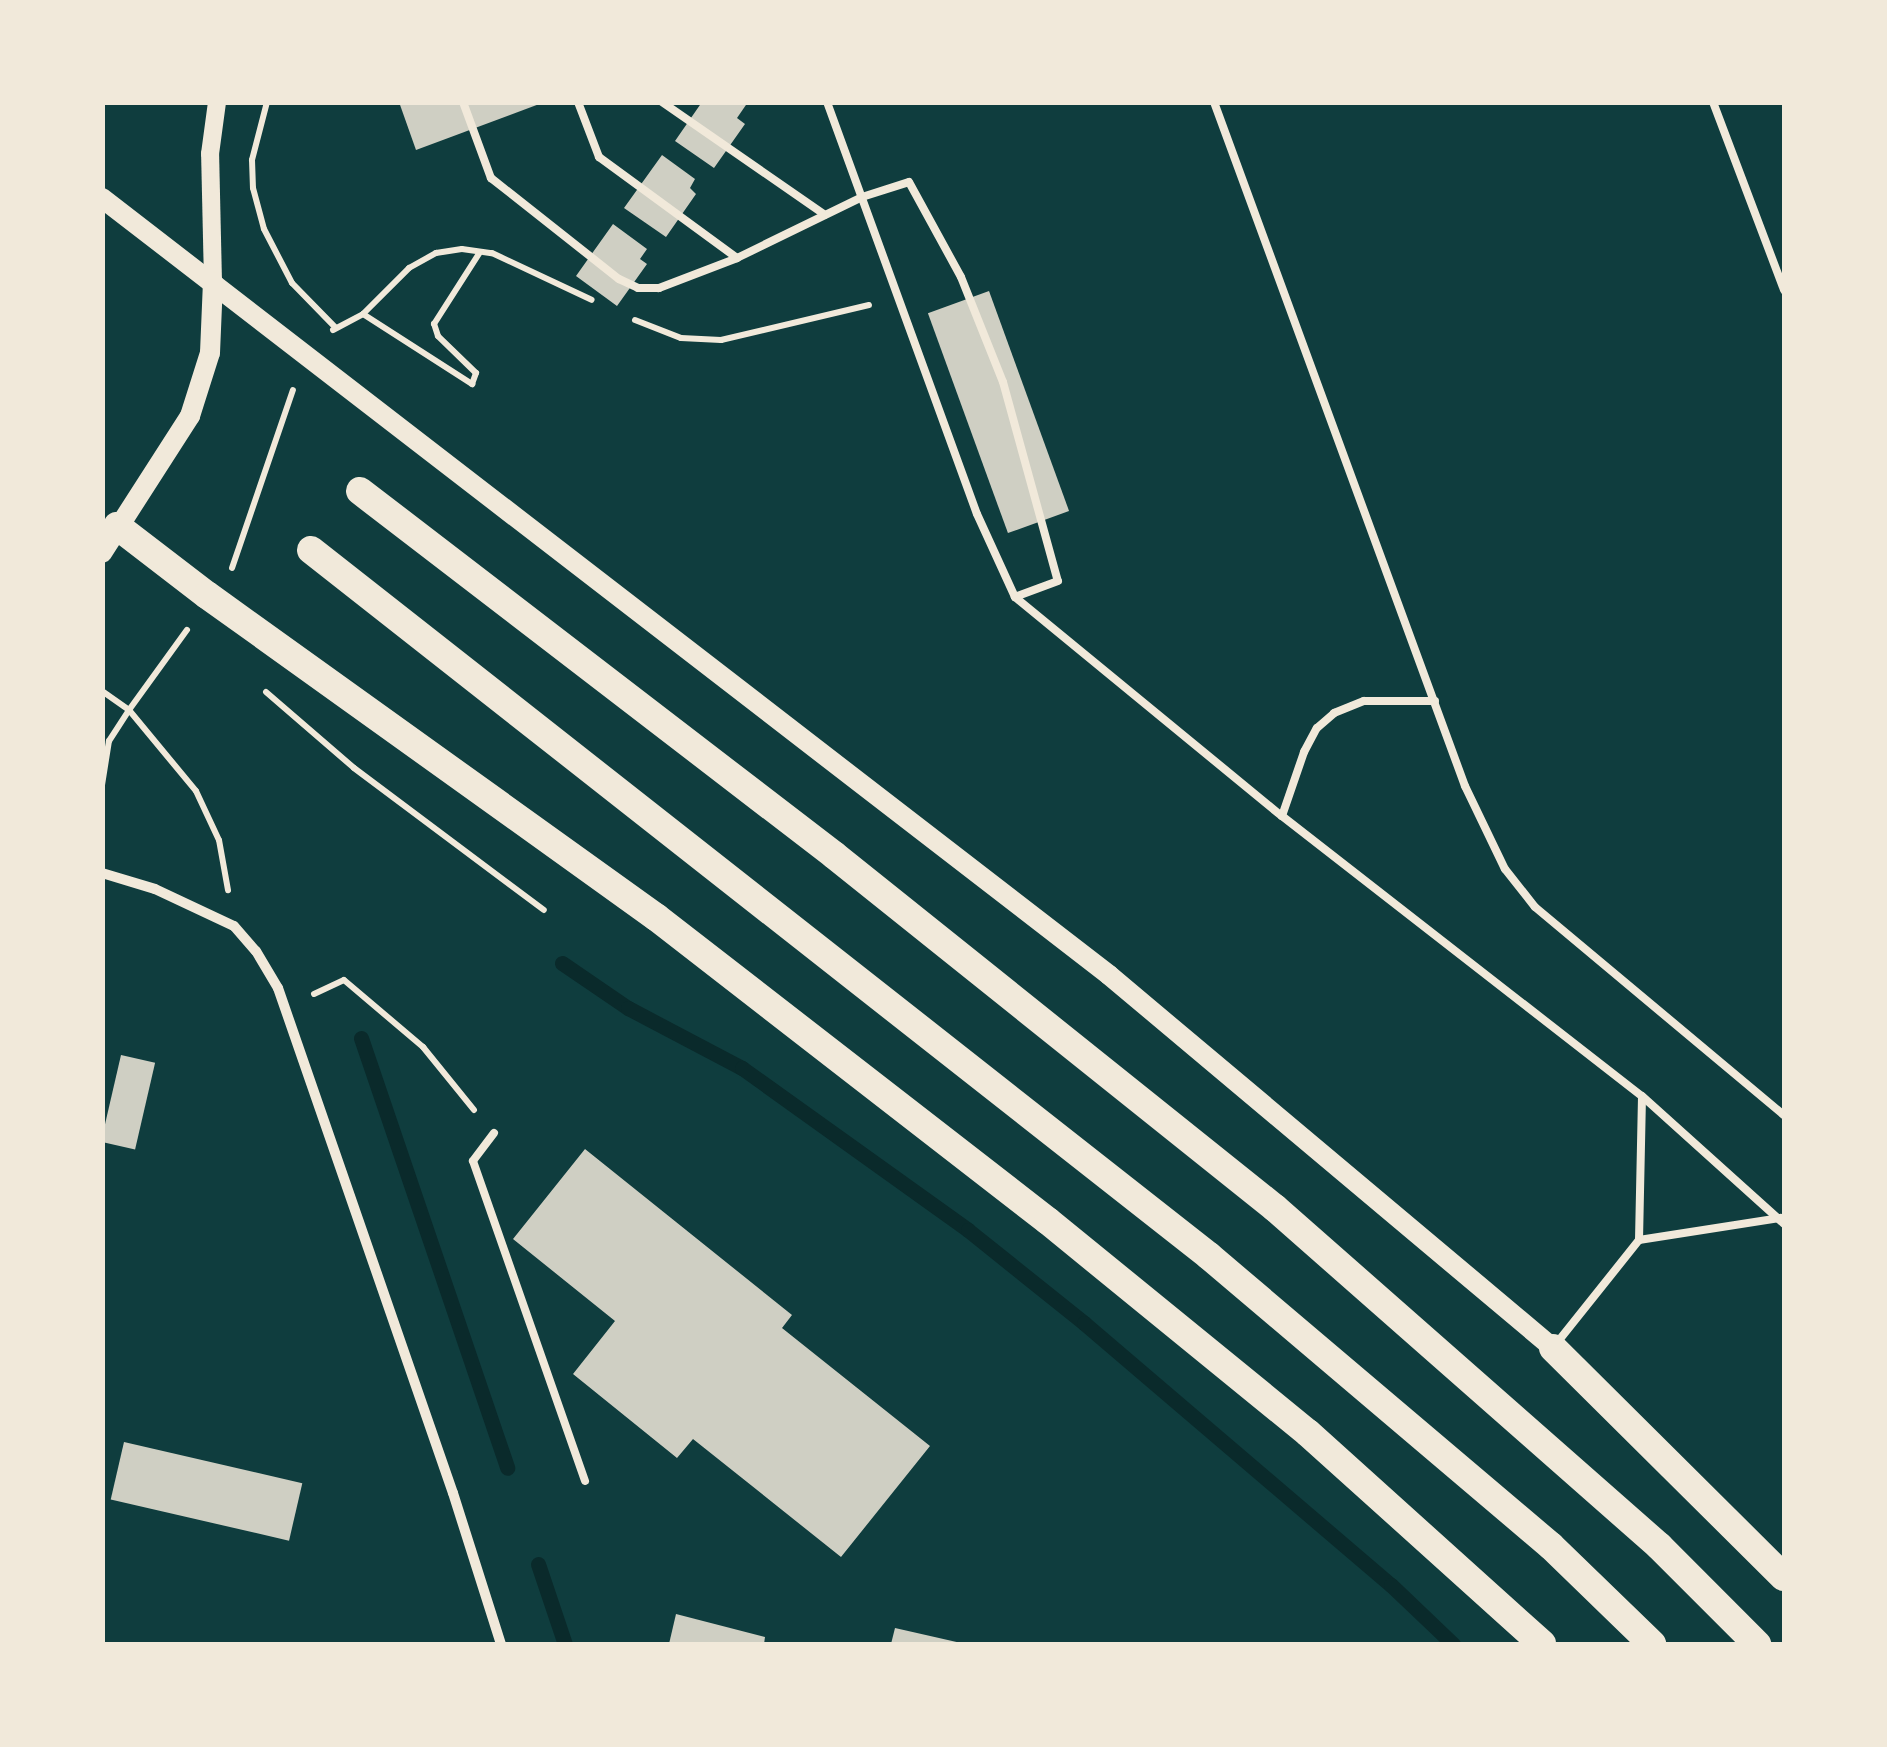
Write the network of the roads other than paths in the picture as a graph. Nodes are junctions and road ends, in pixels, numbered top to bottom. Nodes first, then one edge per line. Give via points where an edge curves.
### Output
1 (217, 102) edge
2 (464, 102) edge
3 (578, 102) edge
4 (662, 102) edge
5 (827, 102) edge
6 (1214, 102) edge
7 (1714, 102) edge
8 (862, 197) junction
9 (102, 198) edge
10 (825, 215) junction
11 (738, 258) junction
12 (213, 282) junction
13 (1784, 290) edge
14 (360, 491) dead end
15 (110, 520) edge
16 (310, 550) dead end
17 (102, 553) edge
18 (1015, 597) junction
19 (1435, 701) junction
20 (1282, 816) junction
21 (102, 872) edge
22 (1642, 1096) junction
23 (1784, 1116) edge
24 (494, 1133) dead end
25 (1782, 1221) edge
26 (1639, 1240) junction
27 (1553, 1348) junction
28 (584, 1481) dead end
29 (1784, 1577) edge
30 (500, 1644) edge
31 (1542, 1644) edge
32 (1652, 1644) edge
33 (1758, 1644) edge

1 - 12 street via 210,154
2 - 11 lane via 491,178 620,279 659,288
3 - 11 lane via 599,157
4 - 10 lane
5 - 8 lane
6 - 19 lane
7 - 13 lane
8 - 10 lane
8 - 18 lane via 977,514
8 - 18 lane via 909,182 961,277 1003,382 1058,581
9 - 12 main road
10 - 11 lane
12 - 15 main road via 210,353 190,416
12 - 27 main road via 1109,975
14 - 33 highway via 834,855 1275,1208 1659,1546
15 - 17 main road
15 - 31 highway via 656,916 1048,1222 1308,1432
16 - 32 highway via 1209,1256 1550,1546
18 - 20 lane
19 - 20 lane via 1364,701 1334,713 1304,752
19 - 23 lane via 1482,825 1535,907
20 - 22 lane
21 - 30 street via 234,926 256,951 286,1007
22 - 25 lane
22 - 26 lane
24 - 28 lane via 473,1161
25 - 26 lane
26 - 27 lane
27 - 29 highway

